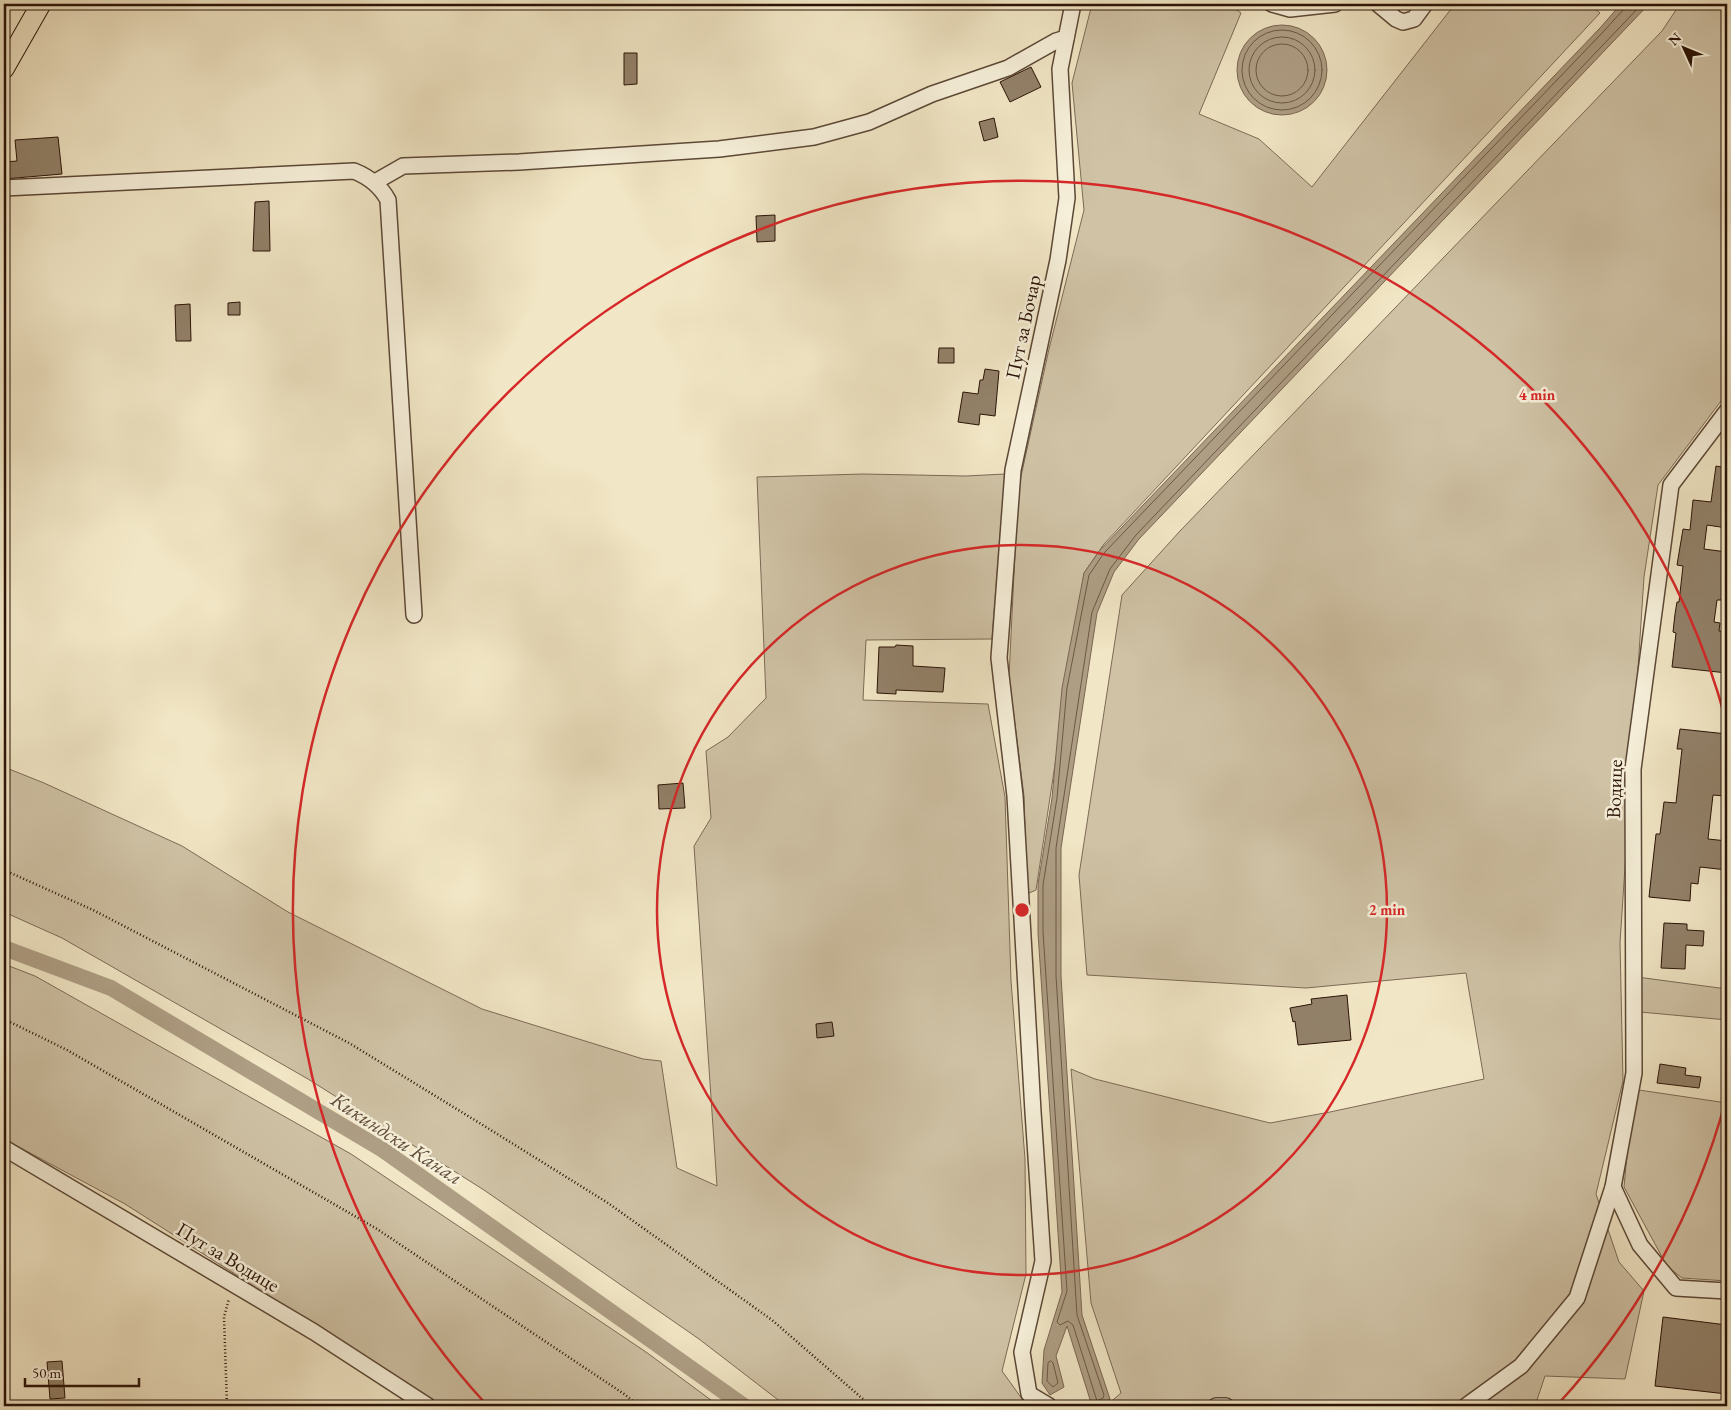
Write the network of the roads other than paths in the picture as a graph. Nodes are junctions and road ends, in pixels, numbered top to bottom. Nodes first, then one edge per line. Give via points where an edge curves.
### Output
1 (41, 4) edge
2 (1073, 4) edge
3 (1272, 4) edge
4 (1335, 4) edge
5 (1378, 4) edge
6 (1425, 4) edge
7 (1066, 38) junction
8 (4, 69) edge
9 (375, 182) junction
10 (4, 188) edge
11 (1727, 411) edge
12 (414, 615) dead end
13 (4, 1148) edge
14 (1613, 1187) junction
15 (1727, 1291) edge
16 (428, 1406) edge
17 (1049, 1406) edge
18 (1216, 1406) edge
19 (1226, 1406) edge
20 (1466, 1406) edge

1 - 8 main road
2 - 7 street, Пут за Бочар
3 - 4 street via 1290,9
5 - 6 street via 1404,22 1414,18
7 - 9 street via 1008,68 932,94 869,122 814,137 719,149 402,166
7 - 17 street, Пут за Бочар via 1060,69 1067,198 1058,260 1013,470 999,658 1015,796 1043,1260 1022,1352 1029,1394
9 - 10 street via 354,171
9 - 12 street via 388,200
11 - 14 street, Водице via 1671,486 1633,769 1634,1073
13 - 16 street, Пут за Водице via 314,1332
14 - 15 street via 1640,1245 1676,1288
14 - 20 street, Водице via 1577,1298 1521,1366
18 - 19 street

